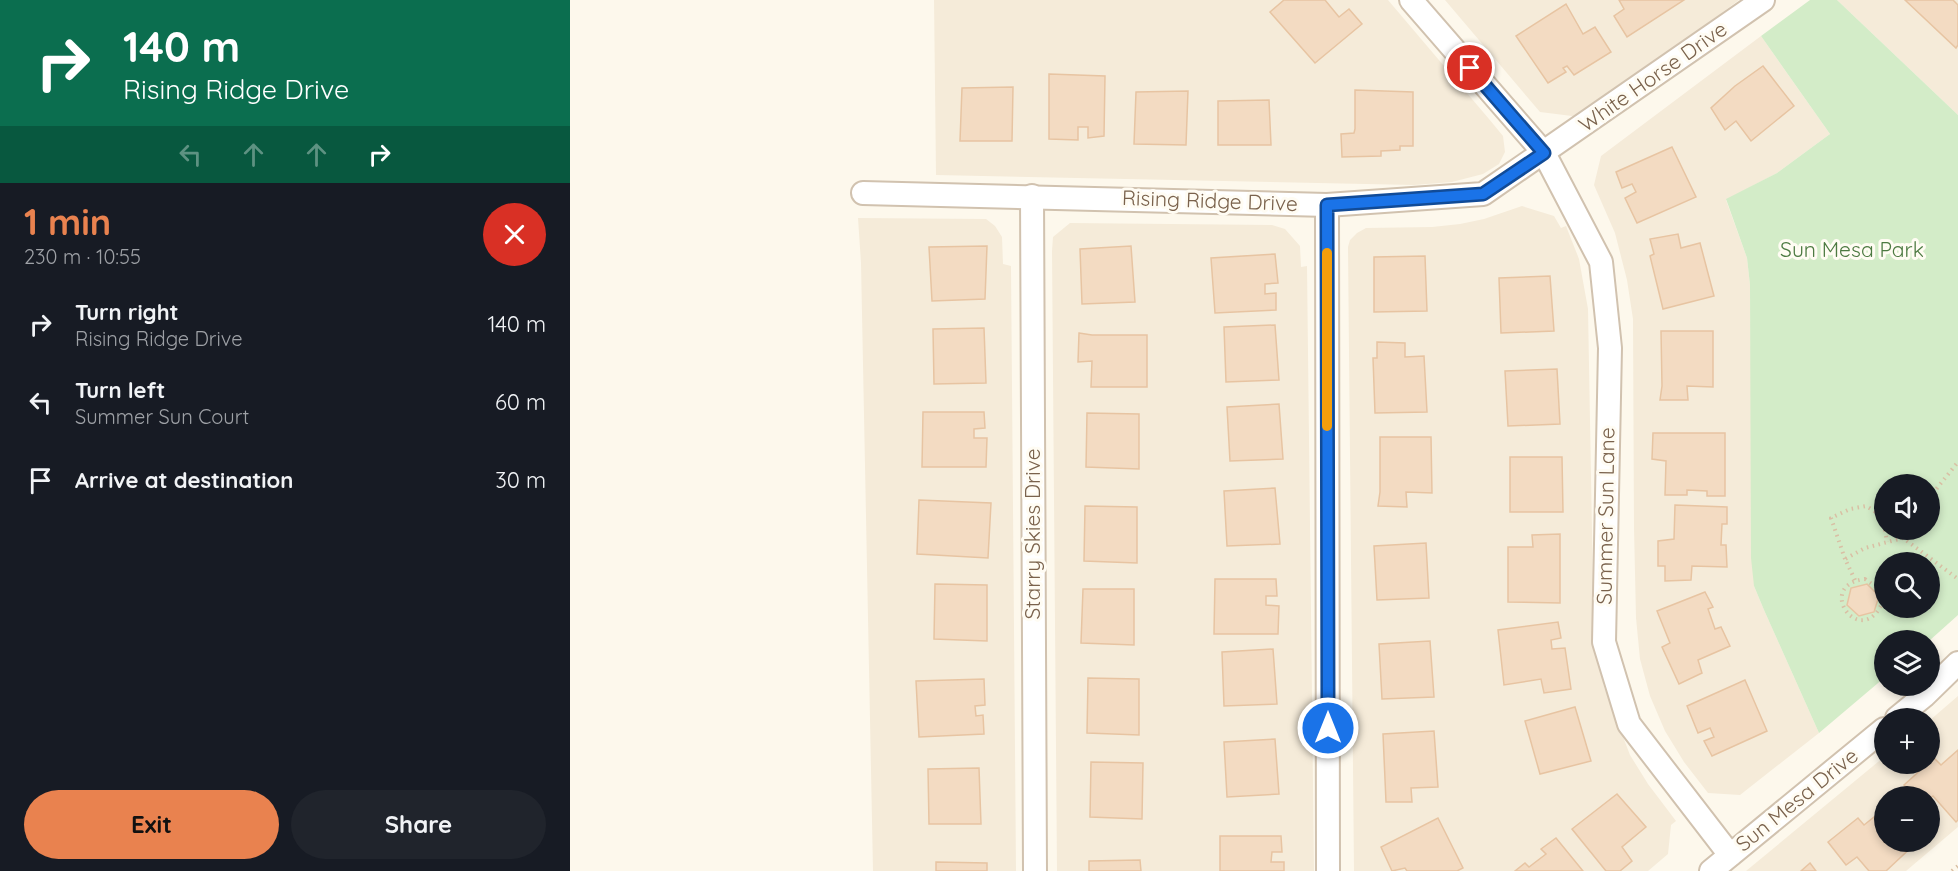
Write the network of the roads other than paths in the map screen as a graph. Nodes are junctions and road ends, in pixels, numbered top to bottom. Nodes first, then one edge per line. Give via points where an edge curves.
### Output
1 (1411, 0) edge
2 (1763, 0) edge
3 (1544, 153) junction
4 (863, 193) dead end
5 (1032, 196) junction
6 (1327, 205) junction
7 (1958, 663) edge
8 (1909, 708) edge
9 (1874, 737) edge
10 (1730, 855) junction
11 (1035, 871) edge
12 (1328, 871) edge
13 (1711, 871) edge

1 - 3 street, Summer Sun Lane
2 - 3 street, White Horse Drive
3 - 6 street, Rising Ridge Drive via 1483,194
3 - 10 street, Summer Sun Lane via 1601,262 1610,348 1604,642 1629,724
4 - 5 street, Rising Ridge Drive
5 - 6 street, Rising Ridge Drive
5 - 11 street, Starry Skies Drive
6 - 12 street
7 - 8 street
9 - 10 street, Sun Mesa Drive
10 - 13 street, Sun Mesa Drive

